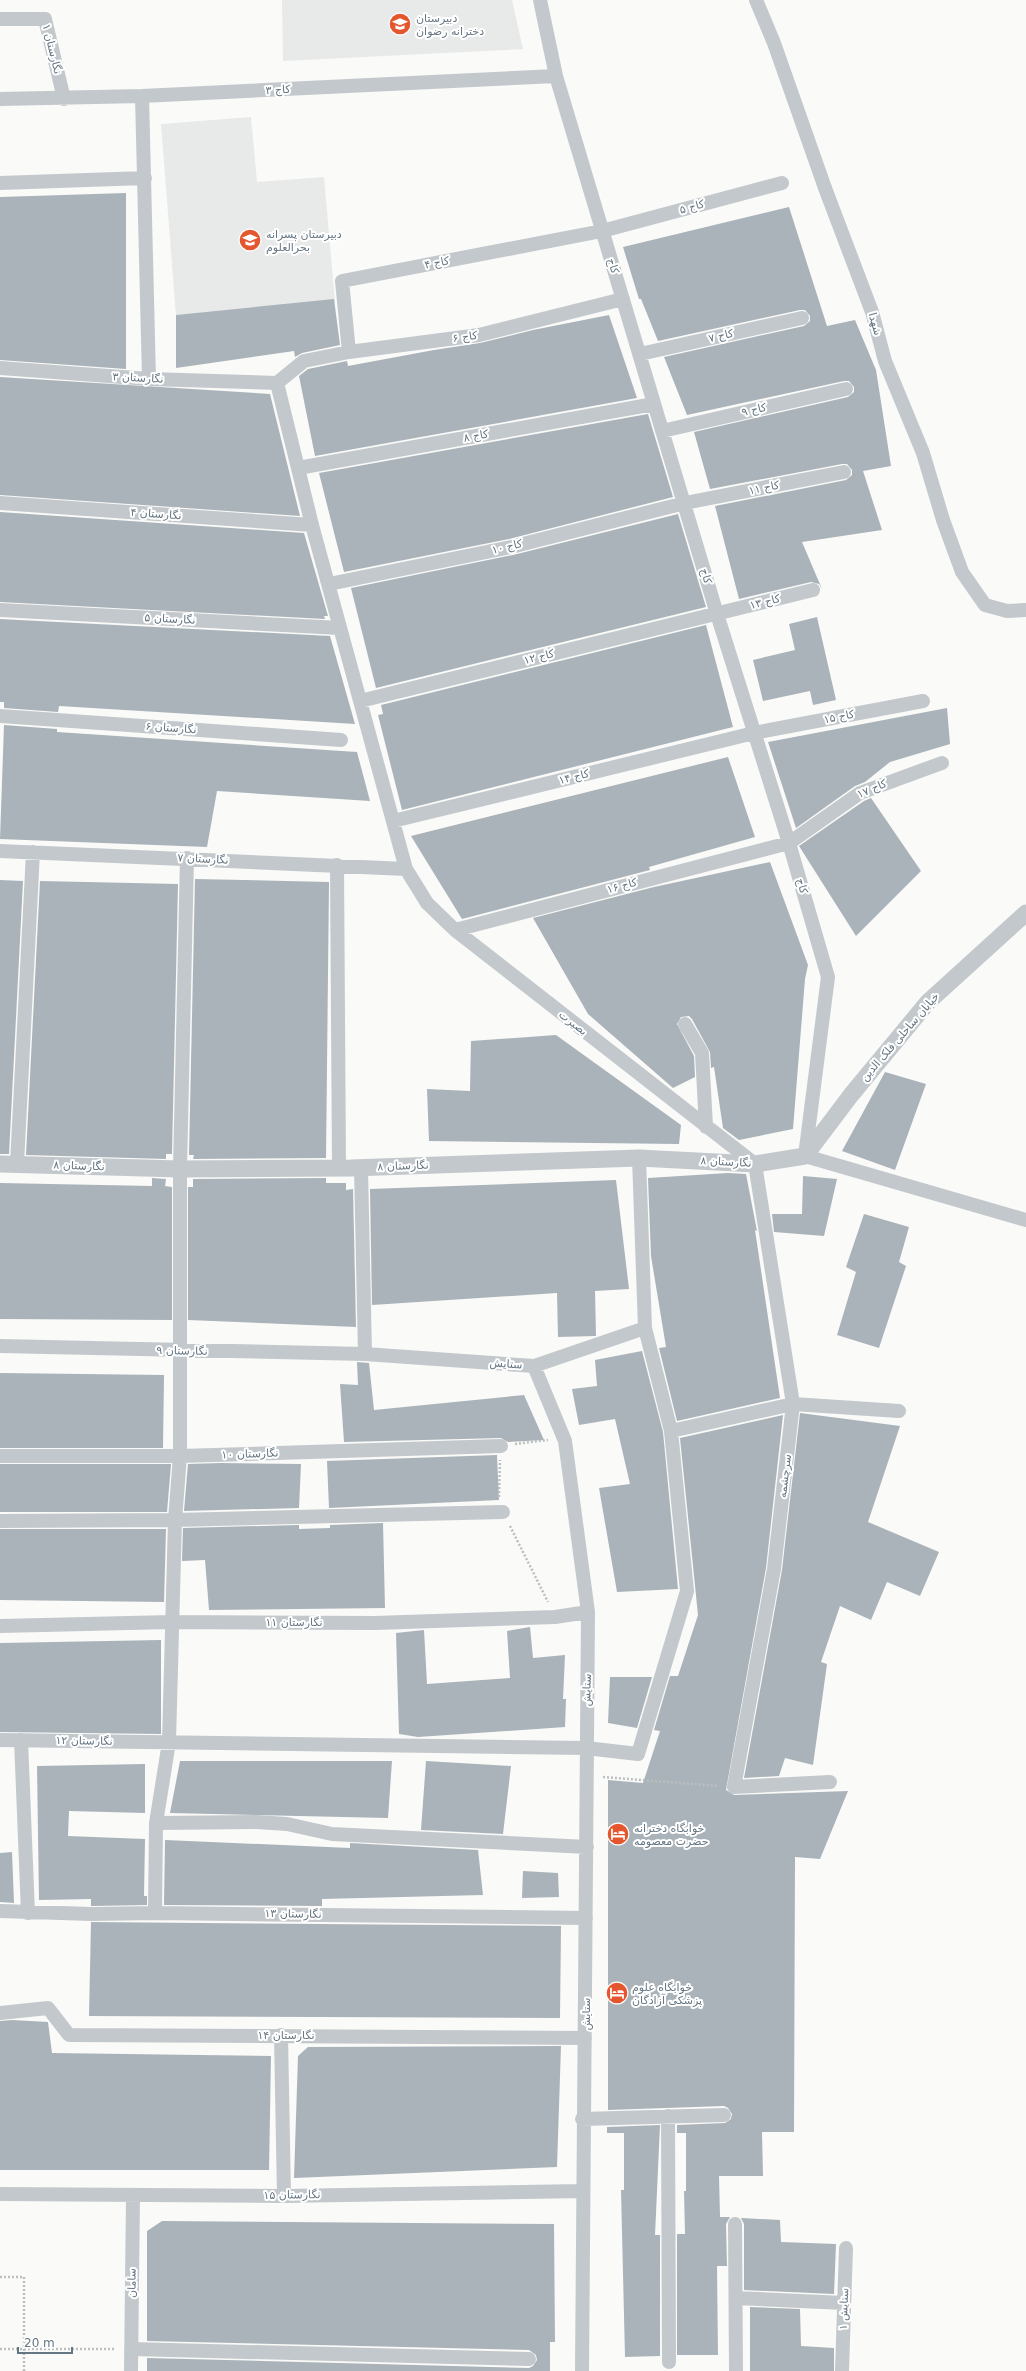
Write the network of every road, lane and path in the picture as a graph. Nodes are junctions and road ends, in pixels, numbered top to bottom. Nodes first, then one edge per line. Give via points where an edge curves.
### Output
1 (540, 0) edge
2 (756, 0) edge
3 (0, 19) edge
4 (556, 76) junction
5 (142, 96) junction
6 (0, 99) edge
7 (64, 99) junction
8 (145, 178) junction
9 (0, 183) edge
10 (782, 183) dead end
11 (602, 231) junction
12 (623, 299) junction
13 (802, 318) dead end
14 (349, 352) junction
15 (640, 354) junction
16 (0, 368) edge
17 (149, 379) junction
18 (277, 382) junction
19 (846, 389) dead end
20 (654, 404) junction
21 (662, 431) junction
22 (298, 468) junction
23 (844, 472) dead end
24 (0, 503) edge
25 (684, 503) junction
26 (312, 525) junction
27 (329, 584) junction
28 (813, 590) dead end
29 (0, 610) edge
30 (1026, 610) edge
31 (717, 614) junction
32 (340, 628) junction
33 (360, 701) junction
34 (923, 701) dead end
35 (0, 716) edge
36 (754, 733) junction
37 (341, 740) dead end
38 (942, 762) dead end
39 (393, 821) junction
40 (789, 843) junction
41 (0, 851) edge
42 (33, 852) junction
43 (187, 858) junction
44 (337, 865) junction
45 (406, 869) junction
46 (1026, 913) edge
47 (455, 930) junction
48 (686, 1024) dead end
49 (706, 1127) junction
50 (805, 1156) junction
51 (639, 1158) junction
52 (0, 1164) edge
53 (18, 1164) junction
54 (755, 1164) junction
55 (338, 1168) junction
56 (361, 1168) junction
57 (180, 1169) junction
58 (1026, 1220) edge
59 (645, 1328) junction
60 (0, 1346) edge
61 (178, 1351) junction
62 (365, 1354) junction
63 (534, 1366) junction
64 (793, 1404) junction
65 (898, 1411) dead end
66 (672, 1431) junction
67 (565, 1441) junction
68 (501, 1446) junction
69 (0, 1456) edge
70 (180, 1456) junction
71 (503, 1512) junction
72 (175, 1520) junction
73 (0, 1521) edge
74 (588, 1612) junction
75 (555, 1617) junction
76 (172, 1622) junction
77 (0, 1626) edge
78 (0, 1740) edge
79 (21, 1740) junction
80 (169, 1742) junction
81 (586, 1748) junction
82 (586, 1775) junction
83 (830, 1782) dead end
84 (734, 1787) junction
85 (156, 1823) junction
86 (587, 1847) junction
87 (0, 1911) edge
88 (28, 1912) junction
89 (155, 1913) junction
90 (586, 1918) junction
91 (0, 2013) edge
92 (281, 2035) junction
93 (586, 2038) junction
94 (724, 2115) dead end
95 (668, 2116) junction
96 (582, 2119) junction
97 (583, 2191) junction
98 (0, 2194) edge
99 (133, 2196) junction
100 (284, 2196) junction
101 (734, 2224) dead end
102 (846, 2248) dead end
103 (0, 2277) edge
104 (736, 2298) junction
105 (844, 2303) junction
106 (0, 2349) edge
107 (26, 2349) junction
108 (131, 2349) junction
109 (529, 2359) dead end
110 (669, 2362) dead end
111 (24, 2371) edge
112 (131, 2371) edge
113 (582, 2371) edge
114 (736, 2371) edge
115 (842, 2371) edge

1 - 4 street, کاج
2 - 30 street, شهدا via 872,312 886,361 923,452 962,572 985,605 1006,611
3 - 7 street, نگارستان ۱ via 45,19
4 - 5 street, کاج ۳
4 - 11 street, کاج
5 - 7 street, کاج ۳
5 - 8 street
6 - 7 street, کاج ۳
8 - 9 street
8 - 17 street
10 - 11 street, کاج ۵
11 - 12 street, کاج
11 - 14 street, کاج ۴ via 342,281
12 - 14 street, کاج ۶ via 479,335
12 - 15 street, کاج
13 - 15 street, کاج ۷
14 - 18 street, کاج ۶ via 304,361
15 - 20 street, کاج
16 - 17 street, نگارستان ۳
17 - 18 street, نگارستان ۳
18 - 22 street, بصیرت
19 - 21 street, کاج ۹
20 - 21 street, کاج
20 - 22 street, کاج ۸
21 - 25 street, کاج
22 - 26 street, بصیرت
23 - 25 street, کاج ۱۱
24 - 26 street, نگارستان ۴
25 - 27 street, کاج ۱۰ via 511,547
25 - 31 street, کاج
26 - 27 street, بصیرت
27 - 32 street, بصیرت
28 - 31 street, کاج ۱۳
29 - 32 street, نگارستان ۵
31 - 33 street, کاج ۱۲
31 - 36 street, کاج
32 - 33 street, بصیرت
33 - 39 street, بصیرت
34 - 36 street, کاج ۱۵
35 - 37 street, نگارستان ۶
36 - 39 street, کاج ۱۴
36 - 40 street, کاج
38 - 40 street, کاج ۱۷ via 860,793
39 - 45 street, بصیرت
40 - 47 street, کاج ۱۶
40 - 50 street, کاج via 828,978
41 - 42 street, نگارستان ۷
42 - 43 street, نگارستان ۷
42 - 53 street
43 - 44 street, نگارستان ۷
43 - 57 street
44 - 45 street, نگارستان ۷
44 - 55 street
45 - 47 street, بصیرت via 427,903
46 - 50 street, خیابان ساحلی فلک الدین via 928,1002 851,1095
47 - 49 street, بصیرت
48 - 49 street via 702,1053
49 - 54 street, بصیرت
50 - 54 street, نگارستان ۸
50 - 58 street
51 - 54 street, نگارستان ۸
51 - 56 street, نگارستان ۸
51 - 59 street
52 - 53 street, نگارستان ۸
53 - 57 street, نگارستان ۸
54 - 64 street, سرچشمه
55 - 56 street, نگارستان ۸
55 - 57 street, نگارستان ۸
56 - 62 street
57 - 61 street
59 - 63 street
59 - 66 street
60 - 61 street, نگارستان ۹
61 - 62 street, نگارستان ۹
61 - 70 street
62 - 63 street, ستایش
63 - 67 street, ستایش
64 - 65 street
64 - 66 street
64 - 84 street, سرچشمه via 774,1569
66 - 81 street, نگارستان ۱۲ via 687,1591 638,1754
67 - 68 path via 544,1440
67 - 74 street, ستایش
68 - 70 street, نگارستان ۱۰
68 - 71 path via 499,1500
69 - 70 street, نگارستان ۱۰
70 - 72 street
71 - 72 street
71 - 75 path
72 - 73 street
72 - 76 street
74 - 75 street, نگارستان ۱۱
74 - 81 street, ستایش
75 - 76 street, نگارستان ۱۱ via 375,1623
76 - 77 street, نگارستان ۱۱
76 - 80 street
78 - 79 street, نگارستان ۱۲
79 - 80 street, نگارستان ۱۲
79 - 88 street
80 - 81 street, نگارستان ۱۲
80 - 85 street
81 - 82 street, ستایش
82 - 84 path
82 - 86 street, ستایش
83 - 84 street
85 - 86 street via 264,1822 287,1824 332,1834
85 - 89 street
86 - 90 street, ستایش
87 - 88 street, نگارستان ۱۳
88 - 89 street, نگارستان ۱۳
89 - 90 street, نگارستان ۱۳
90 - 93 street, ستایش
91 - 92 street, نگارستان ۱۴ via 48,2008 69,2035
92 - 93 street, نگارستان ۱۴
92 - 100 street
93 - 96 street, ستایش
94 - 95 street
95 - 96 street
95 - 110 street
96 - 97 street, ستایش
97 - 100 street, نگارستان ۱۵
97 - 113 street, ستایش
98 - 99 street, نگارستان ۱۵
99 - 100 street, نگارستان ۱۵
99 - 108 street, سامان
101 - 104 street
102 - 105 street, ستایش ۱
103 - 107 path via 24,2277
104 - 105 street
104 - 114 street
105 - 115 street, ستایش ۱
106 - 107 path
107 - 108 path
107 - 111 path
108 - 109 street
108 - 112 street, سامان

